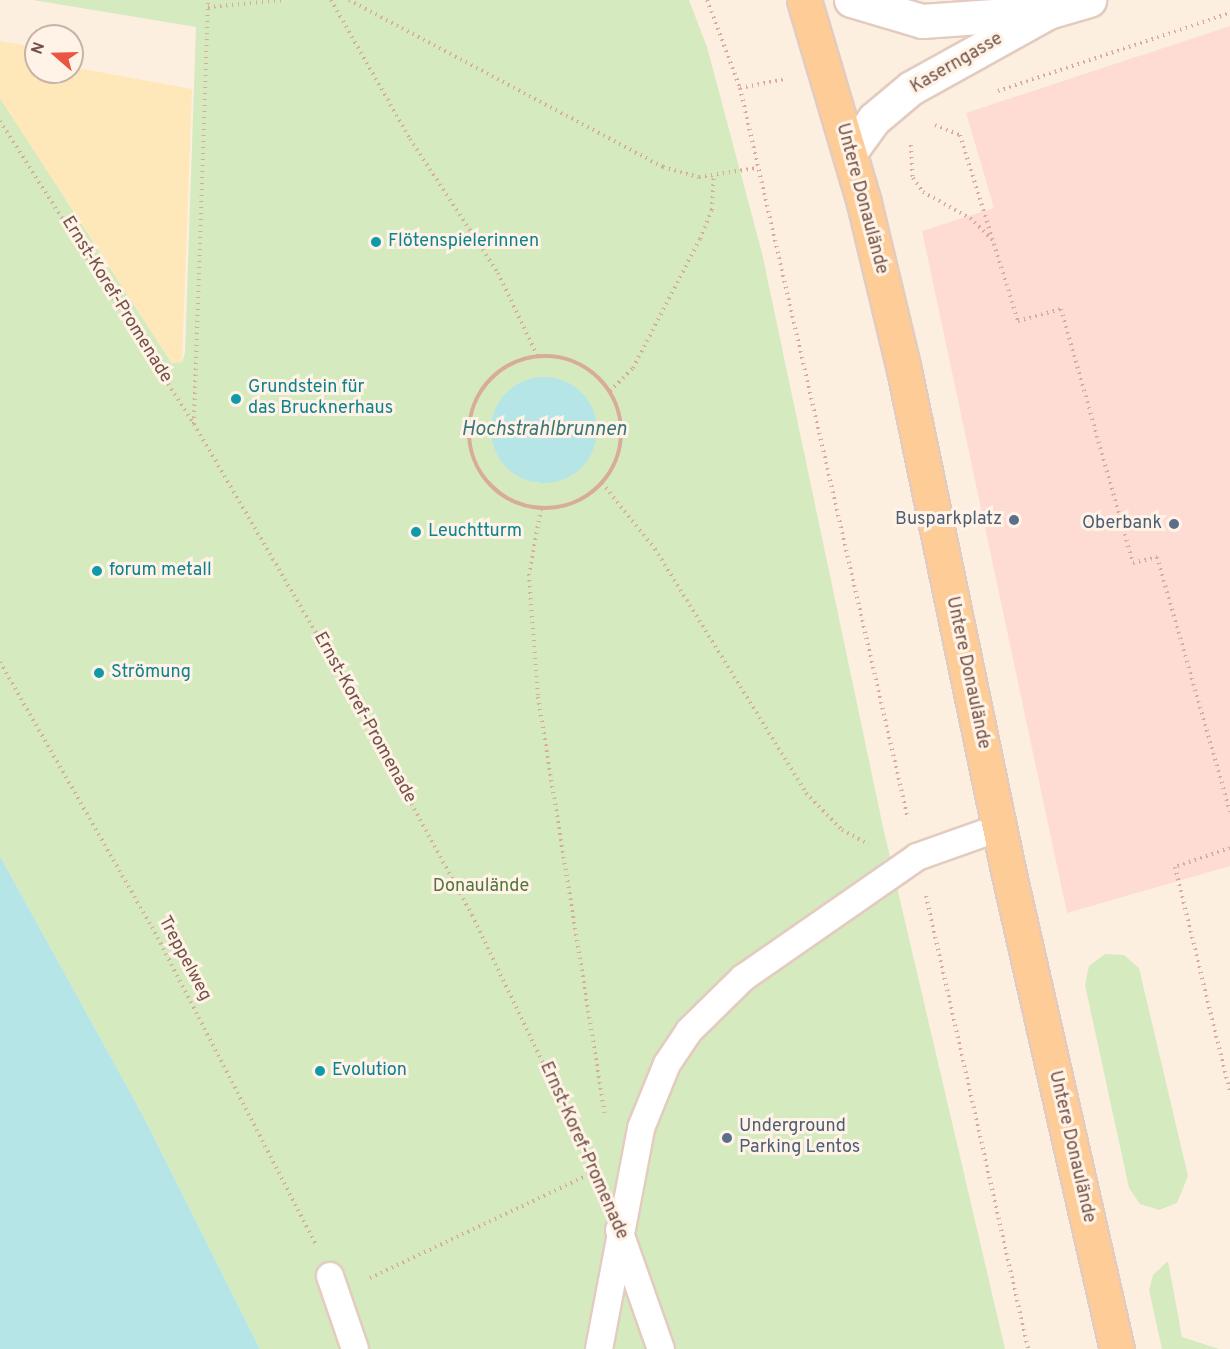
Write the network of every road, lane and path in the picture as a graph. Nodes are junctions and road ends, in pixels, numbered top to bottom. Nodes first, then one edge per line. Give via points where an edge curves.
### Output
1 (208, 0) edge
2 (283, 0) edge
3 (331, 0) edge
4 (349, 0) edge
5 (707, 0) edge
6 (804, 0) edge
7 (851, 0) edge
8 (1089, 0) edge
9 (208, 7) junction
10 (1048, 12) junction
11 (1230, 13) edge
12 (992, 94) dead end
13 (946, 119) dead end
14 (0, 121) edge
15 (937, 124) junction
16 (929, 129) dead end
17 (916, 139) dead end
18 (850, 152) junction
19 (757, 168) junction
20 (714, 175) junction
21 (993, 240) junction
22 (537, 355) junction
23 (610, 391) junction
24 (194, 424) junction
25 (602, 483) junction
26 (541, 509) junction
27 (0, 662) edge
28 (1229, 804) edge
29 (1230, 812) edge
30 (999, 828) junction
31 (1230, 848) edge
32 (917, 858) junction
33 (1230, 1092) edge
34 (606, 1119) dead end
35 (595, 1171) junction
36 (619, 1229) junction
37 (333, 1285) junction
38 (355, 1349) edge
39 (599, 1349) edge
40 (661, 1349) edge
41 (1028, 1349) edge
42 (1117, 1349) edge

1 - 9 path
2 - 9 path
3 - 22 path via 410,139 498,273
4 - 20 path via 663,167 699,177
5 - 19 path via 740,88
6 - 18 main road, Untere Donaulände
7 - 10 main road, Kaserngasse via 922,21
8 - 10 main road, Kaserngasse
9 - 24 path
10 - 18 main road, Kaserngasse via 911,88 874,119
11 - 12 path
13 - 15 path
14 - 24 path, Ernst-Koref-Promenade
15 - 16 path
15 - 21 path via 960,135
17 - 21 path via 908,159 922,192 970,218
18 - 30 main road, Untere Donaulände via 904,370
19 - 20 path
19 - 32 path
20 - 23 path via 712,210 700,238 633,368
21 - 28 path via 1018,321 1061,309 1133,563 1157,556
22 - 23 path via 581,364
22 - 26 path via 514,362 486,382 475,401 469,443 493,489
23 - 25 path via 622,429 613,468
24 - 35 path, Ernst-Koref-Promenade via 472,915
25 - 26 path via 579,502
25 - 32 path via 655,549 806,793 853,837
26 - 34 path via 529,574 538,697 567,901
27 - 37 path, Treppelweg via 152,927
28 - 29 path
30 - 32 lane
30 - 42 main road, Untere Donaulände
31 - 33 path via 1175,867
32 - 36 lane via 743,978 677,1047 641,1128
32 - 41 path
35 - 36 path, Ernst-Koref-Promenade
35 - 37 path
36 - 39 lane
36 - 40 lane, Ernst-Koref-Promenade
37 - 38 lane

